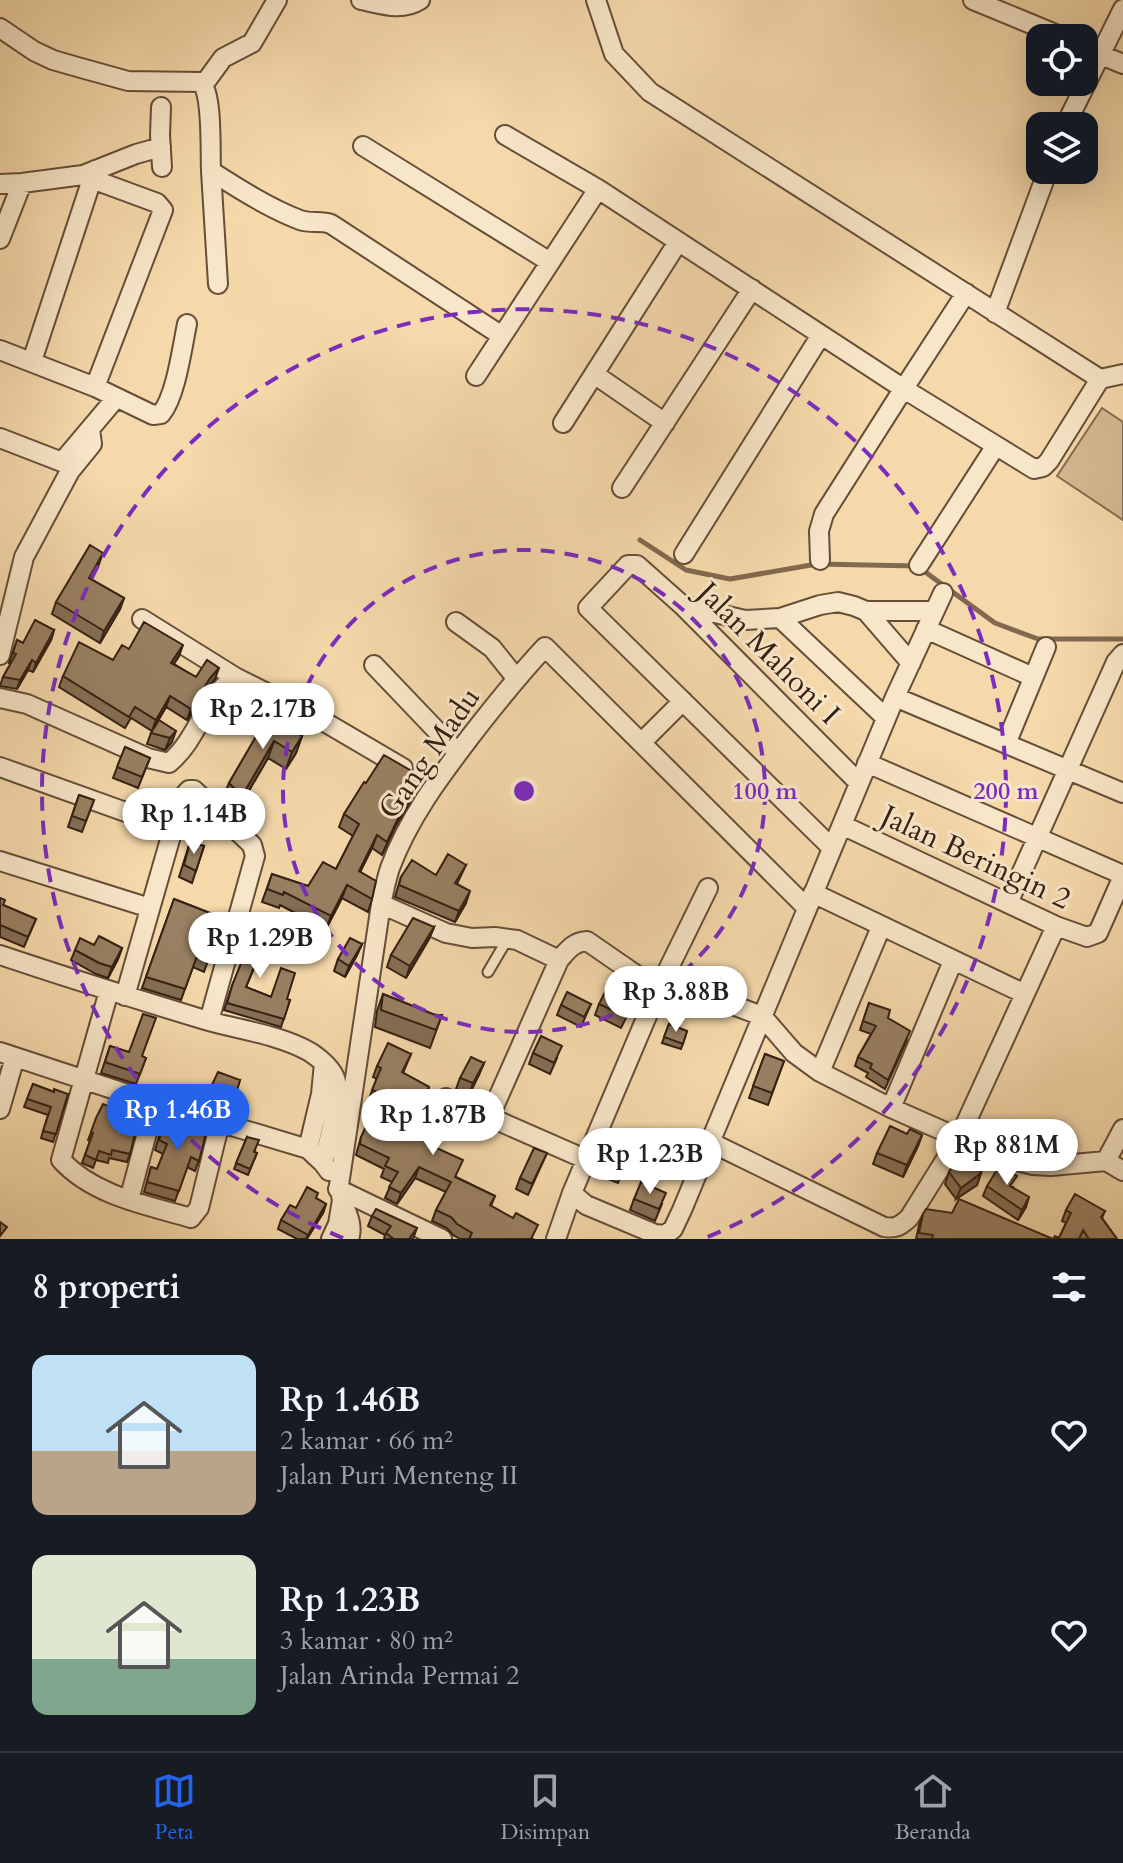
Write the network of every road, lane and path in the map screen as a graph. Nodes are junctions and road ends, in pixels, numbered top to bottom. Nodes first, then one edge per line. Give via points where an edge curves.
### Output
1 (277, 0) edge
2 (420, 0) edge
3 (596, 0) edge
4 (973, 0) edge
5 (372, 1) edge
6 (1123, 9) edge
7 (1031, 24) edge
8 (0, 28) edge
9 (1098, 44) edge
10 (1098, 54) edge
11 (1123, 64) edge
12 (202, 83) junction
13 (161, 107) dead end
14 (505, 135) dead end
15 (363, 146) dead end
16 (161, 147) junction
17 (162, 167) dead end
18 (211, 171) junction
19 (94, 175) junction
20 (22, 183) junction
21 (0, 184) edge
22 (1043, 184) edge
23 (598, 189) junction
24 (0, 239) edge
25 (678, 242) junction
26 (550, 262) junction
27 (218, 284) dead end
28 (752, 289) junction
29 (966, 293) junction
30 (995, 313) junction
31 (187, 324) dead end
32 (821, 335) junction
33 (502, 336) junction
34 (0, 350) edge
35 (32, 361) junction
36 (594, 374) junction
37 (1123, 374) edge
38 (476, 376) dead end
39 (1100, 379) junction
40 (95, 387) junction
41 (904, 389) junction
42 (116, 398) junction
43 (563, 423) dead end
44 (665, 423) junction
45 (90, 429) junction
46 (0, 438) edge
47 (995, 447) junction
48 (622, 488) dead end
49 (684, 554) dead end
50 (820, 560) dead end
51 (919, 565) dead end
52 (943, 593) dead end
53 (682, 605) junction
54 (866, 611) junction
55 (780, 618) junction
56 (142, 619) edge
57 (930, 620) junction
58 (456, 622) dead end
59 (1046, 647) dead end
60 (1123, 654) edge
61 (0, 655) edge
62 (911, 663) junction
63 (374, 665) dead end
64 (235, 677) junction
65 (1033, 677) junction
66 (516, 678) junction
67 (895, 697) junction
68 (0, 698) edge
69 (683, 701) junction
70 (886, 718) junction
71 (642, 742) junction
72 (1006, 744) junction
73 (458, 753) junction
74 (867, 763) junction
75 (0, 767) edge
76 (1066, 770) junction
77 (859, 783) junction
78 (433, 786) junction
79 (1123, 793) edge
80 (842, 825) junction
81 (173, 829) junction
82 (1036, 837) junction
83 (832, 848) junction
84 (0, 861) edge
85 (1123, 876) edge
86 (708, 888) dead end
87 (810, 900) junction
88 (1008, 903) junction
89 (381, 904) junction
90 (150, 908) junction
91 (1056, 926) junction
92 (881, 927) junction
93 (508, 938) junction
94 (0, 955) edge
95 (559, 960) junction
96 (953, 961) junction
97 (488, 972) dead end
98 (661, 985) junction
99 (117, 993) junction
100 (367, 994) junction
101 (1025, 994) junction
102 (389, 1003) edge
103 (762, 1016) junction
104 (209, 1021) junction
105 (7, 1055) edge
106 (324, 1063) junction
107 (820, 1072) junction
108 (85, 1079) junction
109 (446, 1098) dead end
110 (155, 1103) junction
111 (891, 1108) junction
112 (0, 1109) edge
113 (489, 1118) junction
114 (220, 1122) junction
115 (1123, 1129) edge
116 (959, 1138) junction
117 (710, 1142) junction
118 (308, 1149) junction
119 (585, 1159) junction
120 (1106, 1161) junction
121 (323, 1163) junction
122 (1123, 1171) edge
123 (340, 1191) junction
124 (572, 1193) junction
125 (129, 1200) junction
126 (331, 1239) edge
127 (349, 1239) edge
128 (442, 1239) edge
129 (556, 1239) edge

1 - 12 street via 252,43 223,58
2 - 5 street via 398,8
3 - 29 street via 614,54 650,92
4 - 7 street
6 - 9 street
8 - 12 street via 53,60 128,81
10 - 11 street
12 - 18 street via 208,102
13 - 16 street
14 - 23 street
15 - 26 street
16 - 17 street
16 - 19 street
18 - 27 street
18 - 33 street via 297,219 331,224
19 - 20 street
19 - 35 street
19 - 40 street via 163,210
20 - 21 street
20 - 24 street
22 - 30 street
23 - 25 street
23 - 26 street
25 - 28 street
25 - 36 street
26 - 33 street
28 - 32 street
28 - 44 street
29 - 30 street
29 - 41 street
30 - 39 street
31 - 42 street via 171,394 161,414
32 - 41 street
32 - 49 street
33 - 38 street
34 - 35 street
35 - 40 street
36 - 43 street
36 - 44 street
37 - 39 street
39 - 47 street via 1043,467 1034,469
40 - 42 street
41 - 47 street
41 - 50 street via 824,514
42 - 45 street
44 - 48 street
45 - 46 street via 62,462
45 - 61 street via 92,444 70,471 24,557
47 - 51 street
52 - 57 street
53 - 55 street via 745,620
53 - 69 street, Jalan Mahoni I via 637,565 628,565 588,608
53 - 77 street, Jalan Mahoni I
54 - 55 street via 838,602
54 - 57 street
54 - 62 street
55 - 70 street
56 - 64 street
57 - 62 street
57 - 65 street
58 - 66 street via 492,648
59 - 65 street
60 - 76 street
62 - 67 street
63 - 73 street
64 - 68 street via 217,693 194,734 169,763 27,704
64 - 78 street
65 - 72 street
66 - 71 street, Gang Madu via 545,647
66 - 73 street, Gang Madu
67 - 70 street
67 - 72 street
69 - 71 street
69 - 83 street
70 - 74 street
71 - 87 street
72 - 76 street
73 - 78 street, Gang Madu
74 - 77 street
74 - 82 street
75 - 81 street
76 - 79 street
76 - 82 street
77 - 80 street
78 - 89 street, Gang Madu via 400,844
80 - 83 street
80 - 88 street, Jalan Beringin 2
81 - 90 street
81 - 104 street via 186,793 194,790 252,845 255,856
82 - 85 street
82 - 88 street
83 - 87 street
84 - 90 street
85 - 91 street, Jalan Beringin 2 via 1098,933 1087,937
86 - 98 street
87 - 92 street
87 - 103 street
88 - 91 street, Jalan Beringin 2
89 - 93 street via 446,933
89 - 100 street, Gang Madu
90 - 99 street
91 - 101 street
92 - 96 street
92 - 107 street
93 - 95 street
93 - 97 lane
94 - 99 street
95 - 98 street via 572,945 587,941
95 - 113 street
96 - 101 street
96 - 111 street
98 - 103 street
98 - 119 street
99 - 104 street
99 - 108 street
100 - 102 street
100 - 123 street, Gang Madu
101 - 116 street
103 - 107 street via 794,1053
103 - 117 street
104 - 106 street via 284,1041
105 - 108 street
105 - 112 street
106 - 118 street
106 - 121 street via 337,1088
107 - 111 street
108 - 110 street
108 - 125 street via 61,1160 100,1188
109 - 113 street
110 - 114 street
110 - 125 street
111 - 116 street
113 - 119 street
114 - 118 street
114 - 125 street via 197,1214 191,1218
115 - 120 street
116 - 117 street via 909,1218 893,1228
116 - 120 street via 1033,1165
117 - 124 street via 673,1229 665,1235 586,1205
118 - 121 street
119 - 124 street
120 - 122 street
121 - 123 street
123 - 126 street, Gang Madu via 338,1224
123 - 127 street via 350,1220
123 - 128 street
124 - 129 street

